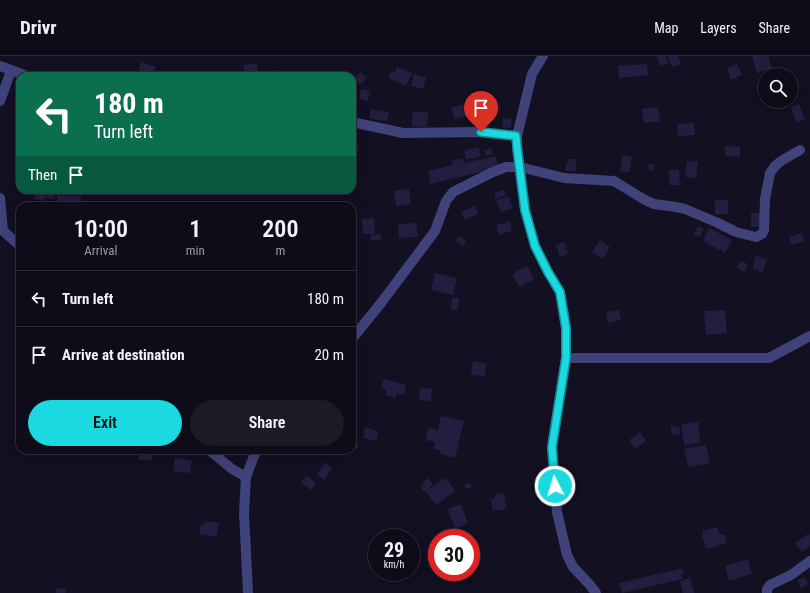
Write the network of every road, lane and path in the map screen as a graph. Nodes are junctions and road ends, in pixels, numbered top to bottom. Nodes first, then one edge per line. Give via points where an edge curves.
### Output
1 (543, 56) edge
2 (0, 66) edge
3 (11, 70) junction
4 (16, 72) edge
5 (0, 101) edge
6 (356, 123) edge
7 (516, 136) junction
8 (800, 150) dead end
9 (520, 167) junction
10 (0, 198) edge
11 (2, 230) edge
12 (16, 242) edge
13 (356, 333) edge
14 (810, 336) edge
15 (566, 358) junction
16 (214, 454) edge
17 (255, 454) edge
18 (246, 477) junction
19 (810, 561) edge
20 (248, 593) edge
21 (596, 593) edge
22 (767, 593) edge

1 - 7 street via 532,74
2 - 3 street
3 - 4 street
3 - 5 street
6 - 7 street via 403,132 481,132
7 - 9 street
8 - 9 street via 781,161 770,173 765,200 764,230 756,237 736,232 685,209 654,204 614,181 564,178
9 - 13 street via 506,167 453,192 446,201 435,231
9 - 15 street via 525,210 535,246 560,292 566,328
10 - 11 street
11 - 12 street
14 - 15 street via 770,358
15 - 21 street via 552,447 558,512 567,555 573,567
16 - 18 street
17 - 18 street
18 - 20 street via 244,513
19 - 22 street via 791,575 770,585

